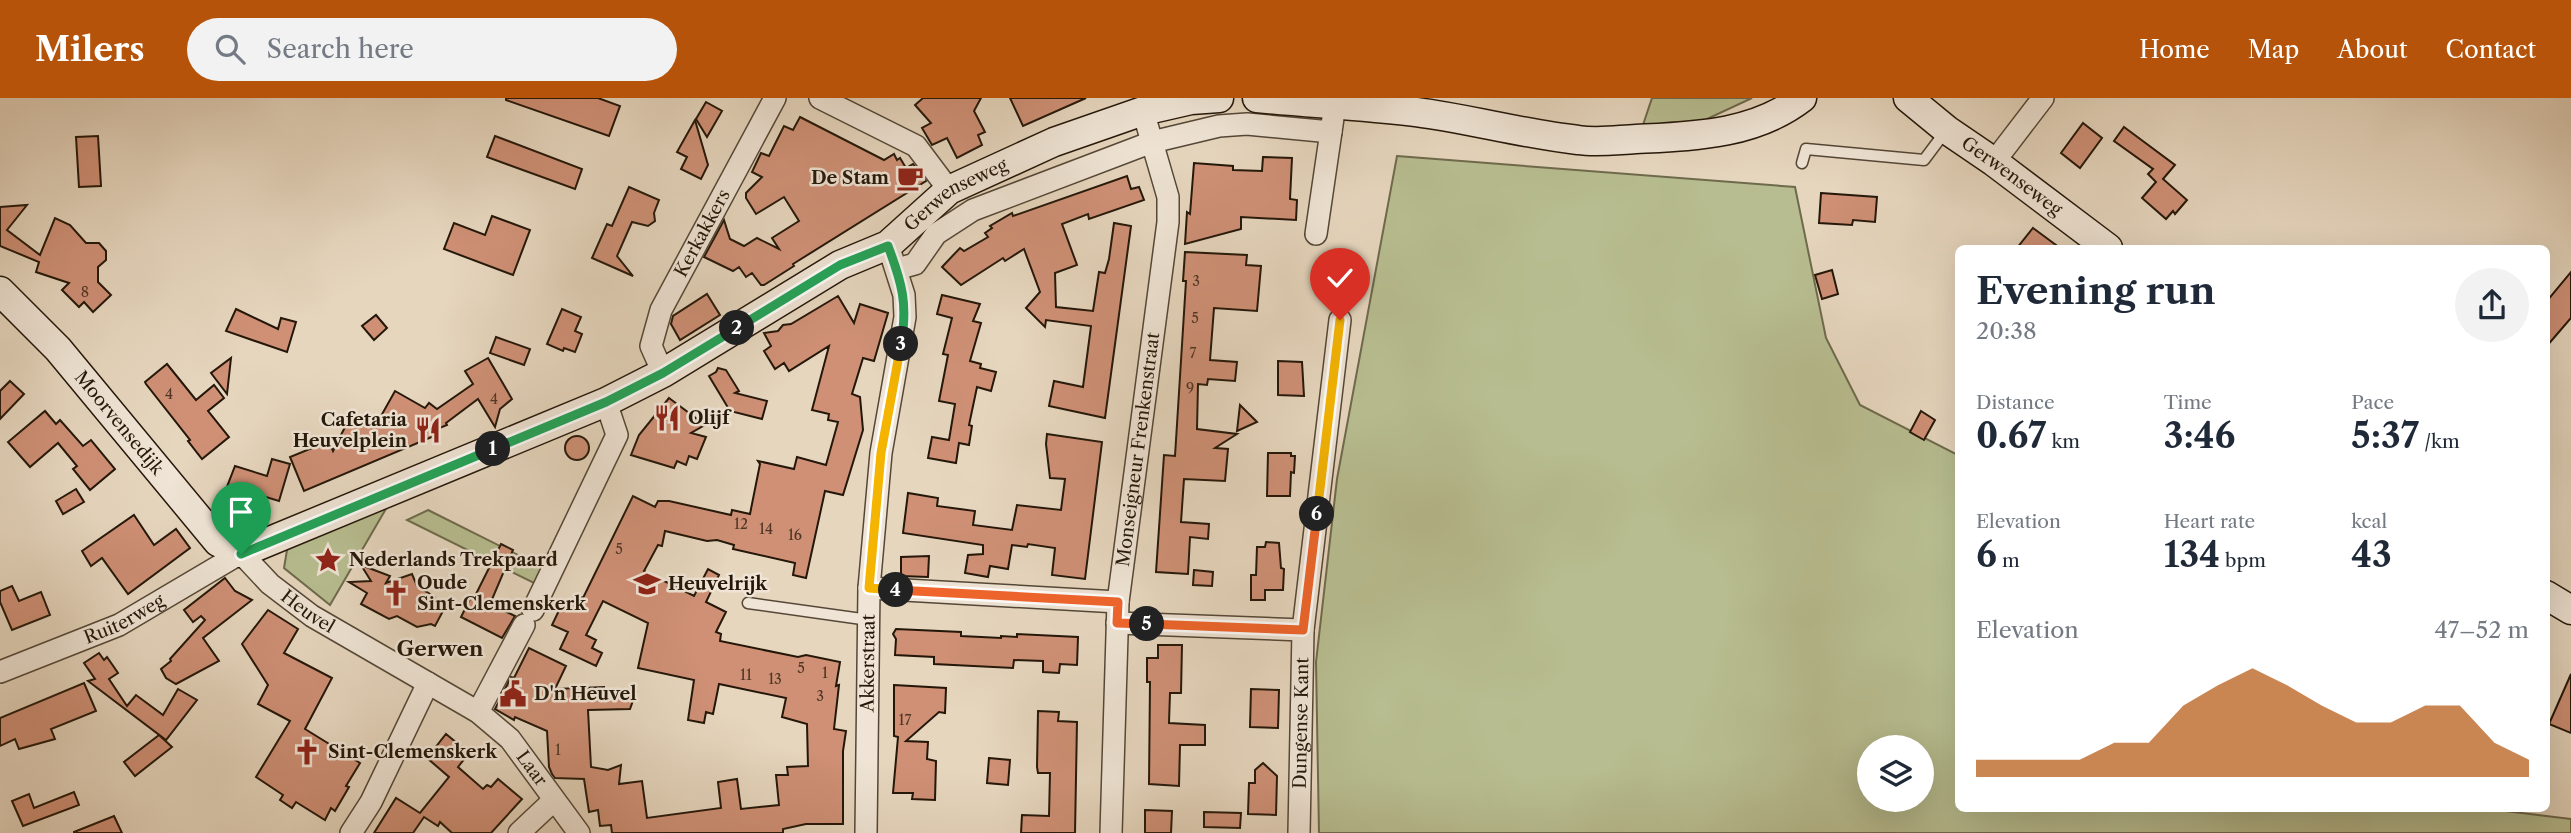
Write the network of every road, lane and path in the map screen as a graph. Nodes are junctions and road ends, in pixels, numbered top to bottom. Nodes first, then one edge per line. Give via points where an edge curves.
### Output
1 (775, 98) edge
2 (820, 98) edge
3 (1219, 98) edge
4 (1257, 98) edge
5 (1765, 98) edge
6 (1802, 98) edge
7 (2043, 98) edge
8 (1908, 100) edge
9 (1143, 111) junction
10 (1333, 119) junction
11 (1947, 130) junction
12 (1702, 135) junction
13 (1152, 142) junction
14 (1994, 162) junction
15 (1802, 163) dead end
16 (948, 190) junction
17 (1315, 233) dead end
18 (2104, 245) edge
19 (892, 257) junction
20 (0, 291) edge
21 (1340, 320) dead end
22 (663, 373) junction
23 (606, 402) junction
24 (241, 554) junction
25 (869, 588) junction
26 (2550, 597) edge
27 (748, 603) dead end
28 (2571, 610) edge
29 (1117, 612) junction
30 (869, 621) junction
31 (1303, 630) junction
32 (0, 672) edge
33 (428, 683) junction
34 (478, 712) junction
35 (554, 800) junction
36 (351, 833) edge
37 (519, 833) edge
38 (579, 833) edge
39 (866, 833) edge
40 (1111, 833) edge
41 (1299, 833) edge

1 - 22 street, Kerkakkers via 661,310 651,346
2 - 16 street via 916,146
3 - 9 street, Gerwenseweg
4 - 10 street, Gerwenseweg
5 - 12 street, Gerwenseweg
6 - 12 street, Gerwenseweg via 1756,124
7 - 14 street
8 - 11 street, Gerwenseweg
9 - 13 street, Monseigneur Frenkenstraat
9 - 16 street, Gerwenseweg via 1054,142
10 - 12 street, Gerwenseweg via 1417,113 1579,141
10 - 13 street, Gerwenseweg via 1219,126
10 - 17 street
11 - 14 street, Gerwenseweg
11 - 15 lane via 1924,160 1806,149
13 - 19 street, Gerwenseweg via 973,210 936,234 915,264
13 - 29 street, Monseigneur Frenkenstraat via 1168,197 1168,222
14 - 18 street, Gerwenseweg
16 - 19 street, Gerwenseweg
19 - 22 street, Gerwenseweg via 840,265
19 - 25 street, Akkerstraat via 904,295 905,317 881,453
20 - 24 street, Moorvensedijk via 58,349 218,542
21 - 31 street, Dungense Kant
22 - 23 street, Gerwenseweg
23 - 24 street
23 - 34 street via 617,435
24 - 32 street, Ruiterweg via 119,625
24 - 33 street, Heuvel via 270,584 312,616
25 - 29 street
25 - 30 street, Akkerstraat
26 - 28 street
27 - 30 lane
29 - 31 street
29 - 40 street, Monseigneur Frenkenstraat
30 - 39 street, Akkerstraat
31 - 41 street, Dungense Kant
33 - 34 street, Heuvel
33 - 36 street via 371,802
34 - 35 street, Laar via 510,739
35 - 37 street
35 - 38 street, Laar

